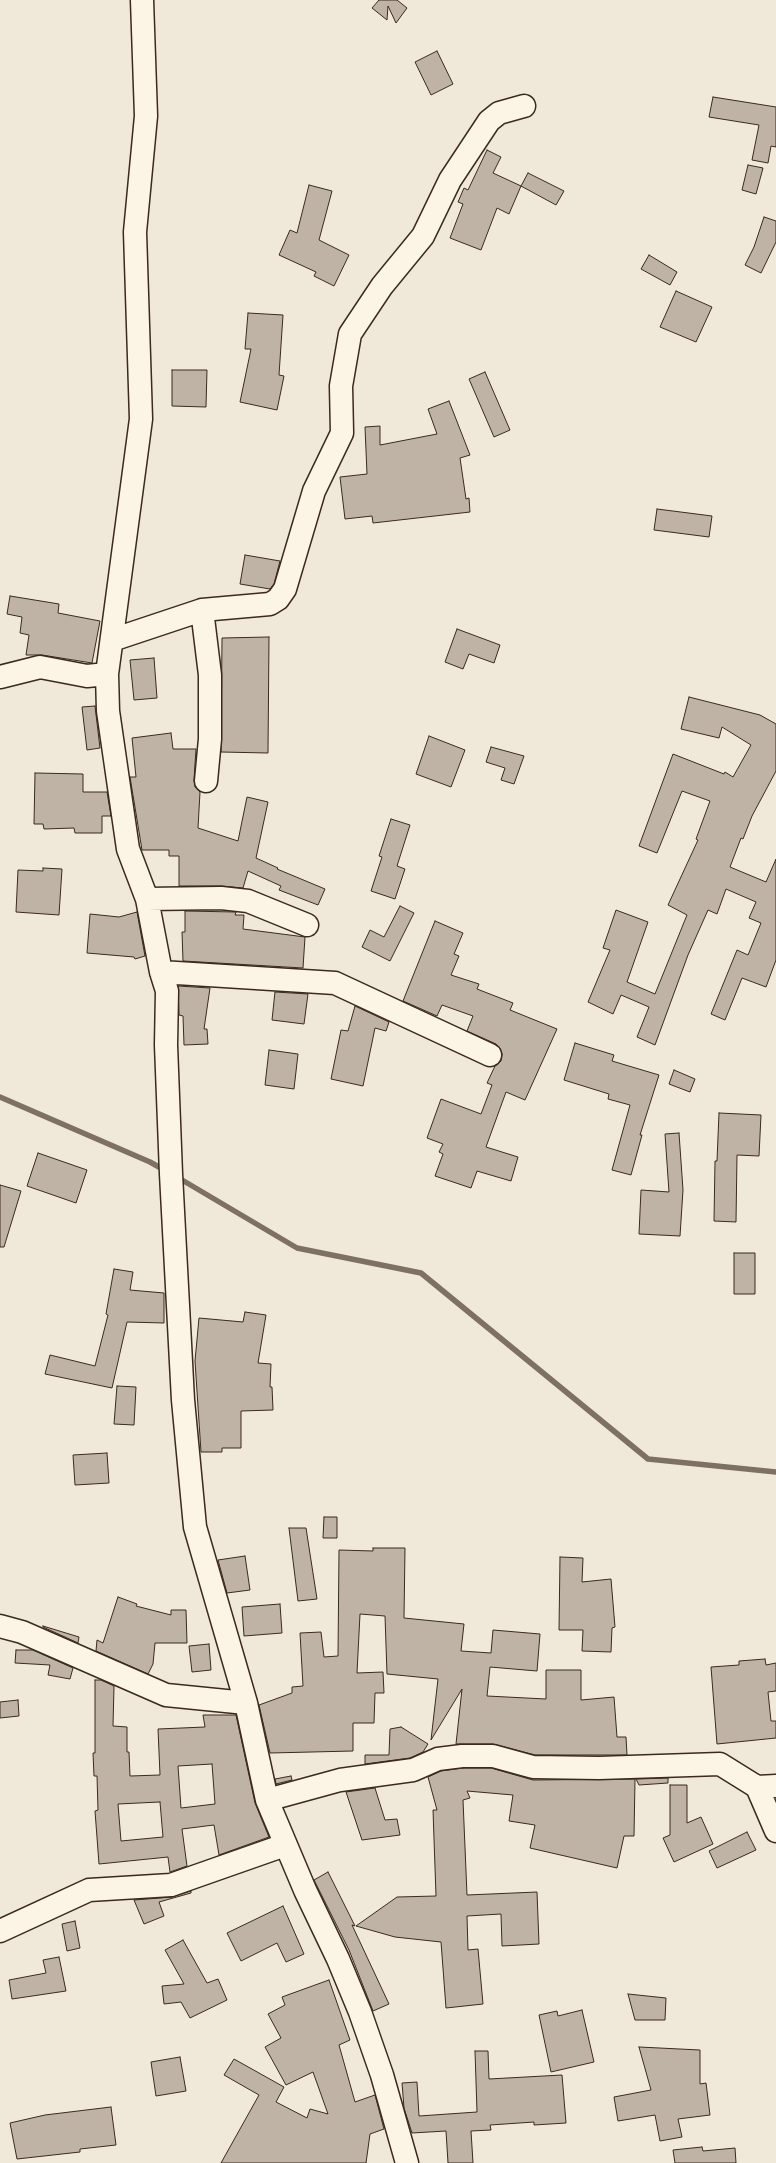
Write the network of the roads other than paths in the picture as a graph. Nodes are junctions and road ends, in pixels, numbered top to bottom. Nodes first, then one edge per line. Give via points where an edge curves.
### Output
1 (142, 0) edge
2 (524, 106) dead end
3 (202, 610) junction
4 (112, 640) junction
5 (107, 674) junction
6 (0, 677) edge
7 (206, 781) dead end
8 (147, 899) junction
9 (307, 925) dead end
10 (161, 972) junction
11 (490, 1055) dead end
12 (0, 1626) edge
13 (246, 1703) junction
14 (766, 1787) edge
15 (267, 1800) junction
16 (776, 1831) edge
17 (285, 1845) junction
18 (0, 1931) edge
19 (407, 2163) edge

1 - 4 street via 146,116 135,232 141,419
2 - 3 street via 499,113 489,121 450,180 423,236 382,286 350,334 341,386 342,433 314,491 285,589 278,599 270,604
3 - 4 street
3 - 7 street via 210,675 210,739
4 - 5 street
5 - 6 street via 87,676 40,667
5 - 8 street via 108,711 128,849
8 - 9 street via 221,898 248,901
8 - 10 street
10 - 11 street via 336,983
10 - 13 street via 167,991 166,1045 172,1197 183,1400 195,1527
12 - 13 street via 29,1635 166,1695
13 - 15 street
14 - 15 street via 720,1764 599,1768 533,1767 493,1756 462,1756 438,1759 413,1770 340,1780
14 - 16 street
15 - 17 street
17 - 18 street via 171,1884 89,1890
17 - 19 street via 360,2012 382,2075

